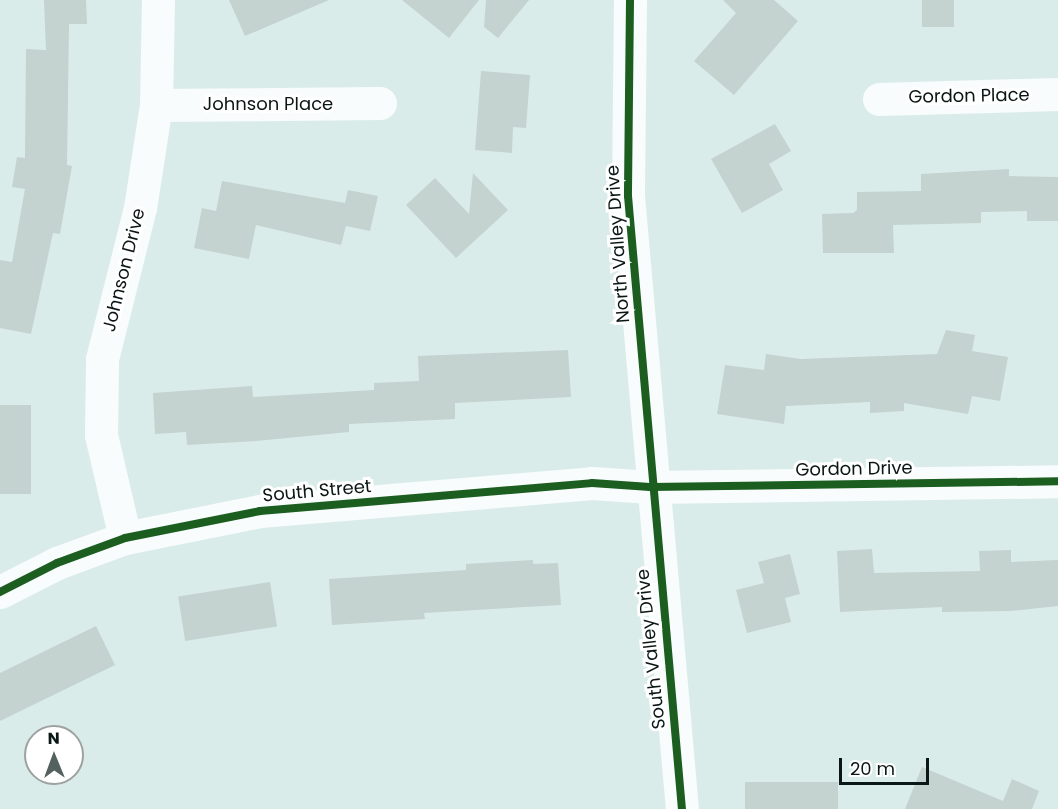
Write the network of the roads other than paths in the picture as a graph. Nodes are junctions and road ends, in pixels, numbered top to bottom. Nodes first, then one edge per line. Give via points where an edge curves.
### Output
1 (158, 0) edge
2 (630, 0) edge
3 (1058, 94) edge
4 (879, 99) dead end
5 (380, 103) dead end
6 (156, 105) junction
7 (1058, 481) edge
8 (650, 487) junction
9 (125, 538) junction
10 (0, 592) edge
11 (682, 809) edge

1 - 6 street, Johnson Drive
2 - 8 street, North Valley Drive via 628,196
3 - 4 street, Gordon Place
5 - 6 street, Johnson Place
6 - 9 street, Johnson Drive via 140,208 102,359 101,435
7 - 8 street, Gordon Drive
8 - 9 street, South Street via 592,483 260,511
8 - 11 street, South Valley Drive
9 - 10 street, South Street via 57,563

